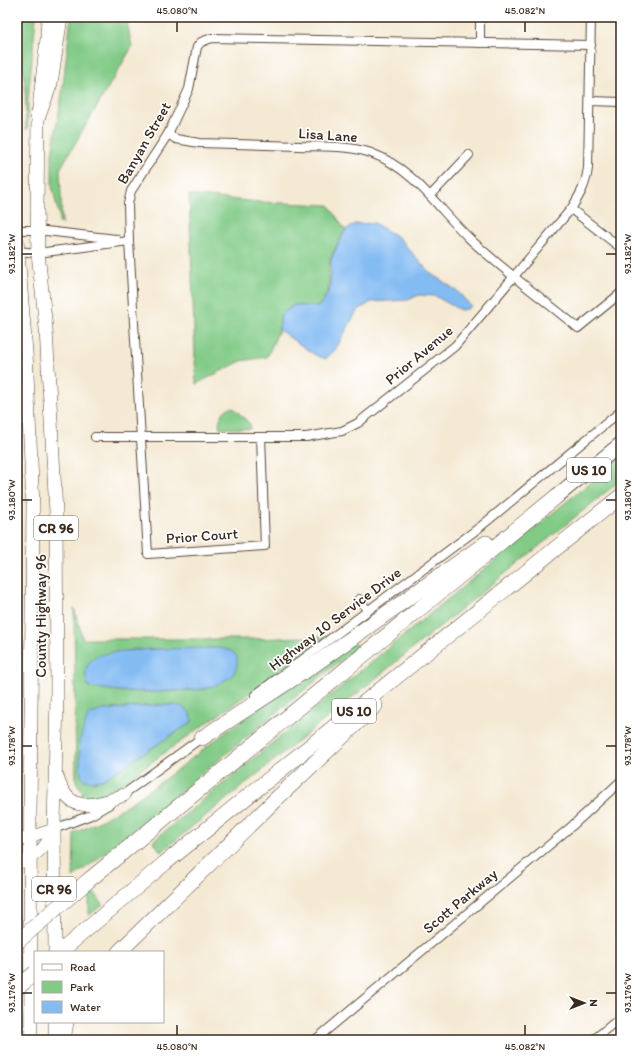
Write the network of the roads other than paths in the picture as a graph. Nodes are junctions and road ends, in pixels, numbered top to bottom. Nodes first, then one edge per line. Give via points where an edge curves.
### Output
1 (48, 17) edge
2 (60, 17) edge
3 (480, 17) edge
4 (591, 17) edge
5 (480, 43) junction
6 (591, 45) junction
7 (591, 101) junction
8 (621, 102) edge
9 (38, 116) junction
10 (168, 134) junction
11 (469, 155) dead end
12 (431, 195) junction
13 (571, 209) junction
14 (17, 230) edge
15 (37, 230) junction
16 (129, 241) junction
17 (17, 247) edge
18 (621, 248) edge
19 (38, 253) junction
20 (514, 276) junction
21 (621, 293) edge
22 (621, 411) edge
23 (95, 437) dead end
24 (142, 437) junction
25 (261, 437) junction
26 (621, 444) edge
27 (557, 496) junction
28 (621, 496) edge
29 (359, 599) dead end
30 (368, 611) junction
31 (437, 646) junction
32 (202, 738) junction
33 (56, 756) junction
34 (621, 782) edge
35 (124, 795) junction
36 (54, 829) junction
37 (31, 835) junction
38 (17, 841) edge
39 (30, 859) junction
40 (17, 864) edge
41 (17, 942) edge
42 (55, 951) edge
43 (61, 951) edge
44 (120, 951) edge
45 (34, 974) edge
46 (17, 988) edge
47 (621, 1017) edge
48 (55, 1023) edge
49 (66, 1023) edge
50 (31, 1040) edge
51 (55, 1040) edge
52 (63, 1040) edge
53 (315, 1040) edge
54 (593, 1040) edge

1 - 9 main road, County Highway 96 / CR 96 via 48,39
2 - 9 highway via 50,82
3 - 5 street
4 - 6 street, Prior Avenue
5 - 6 street, Banyan Street
5 - 10 street, Banyan Street via 208,39 197,47 189,89
6 - 7 street, Prior Avenue
7 - 8 street
7 - 13 street, Prior Avenue via 587,182
9 - 15 main road, County Highway 96 / CR 96
10 - 12 street, Lisa Lane via 176,139 199,143 354,149 386,160
10 - 16 street, Banyan Street via 133,186 128,204
11 - 12 street
12 - 20 street, Lisa Lane via 468,238
13 - 18 street
13 - 20 street, Prior Avenue
14 - 15 street
15 - 16 street
15 - 19 main road, County Highway 96 / CR 96
16 - 19 street
16 - 24 street, Banyan Street
17 - 19 street
17 - 37 main road, County Highway 96 / CR 96 via 26,352 33,506
19 - 33 main road, County Highway 96 / CR 96 via 46,329 56,512
20 - 21 street via 578,328
20 - 25 street, Prior Avenue via 455,346 358,422 342,431 306,437
22 - 30 street, Highway 10 Service Drive via 480,527
23 - 24 street, Prior Avenue
24 - 25 street, Prior Avenue
24 - 25 street, Prior Court via 148,554 265,546
26 - 27 highway, US 10
27 - 32 highway via 493,538 312,667
27 - 41 highway, US 10, bridge
28 - 31 highway, US 10
29 - 30 street
30 - 32 street, Highway 10 Service Drive
31 - 43 highway, US 10 via 165,863
31 - 44 highway
32 - 35 street, Highway 10 Service Drive
33 - 35 main road via 58,778 67,796 75,803 96,805
33 - 36 main road, County Highway 96 / CR 96
34 - 53 street, Scott Parkway via 572,826
35 - 36 street, Highway 10 Service Drive via 98,811
36 - 37 street
36 - 39 street via 44,848
36 - 42 main road, County Highway 96 / CR 96
37 - 38 street
37 - 39 main road, County Highway 96 / CR 96
39 - 40 street
39 - 50 main road, County Highway 96 / CR 96
45 - 46 highway, bridge
47 - 54 street
48 - 51 main road
49 - 52 highway

